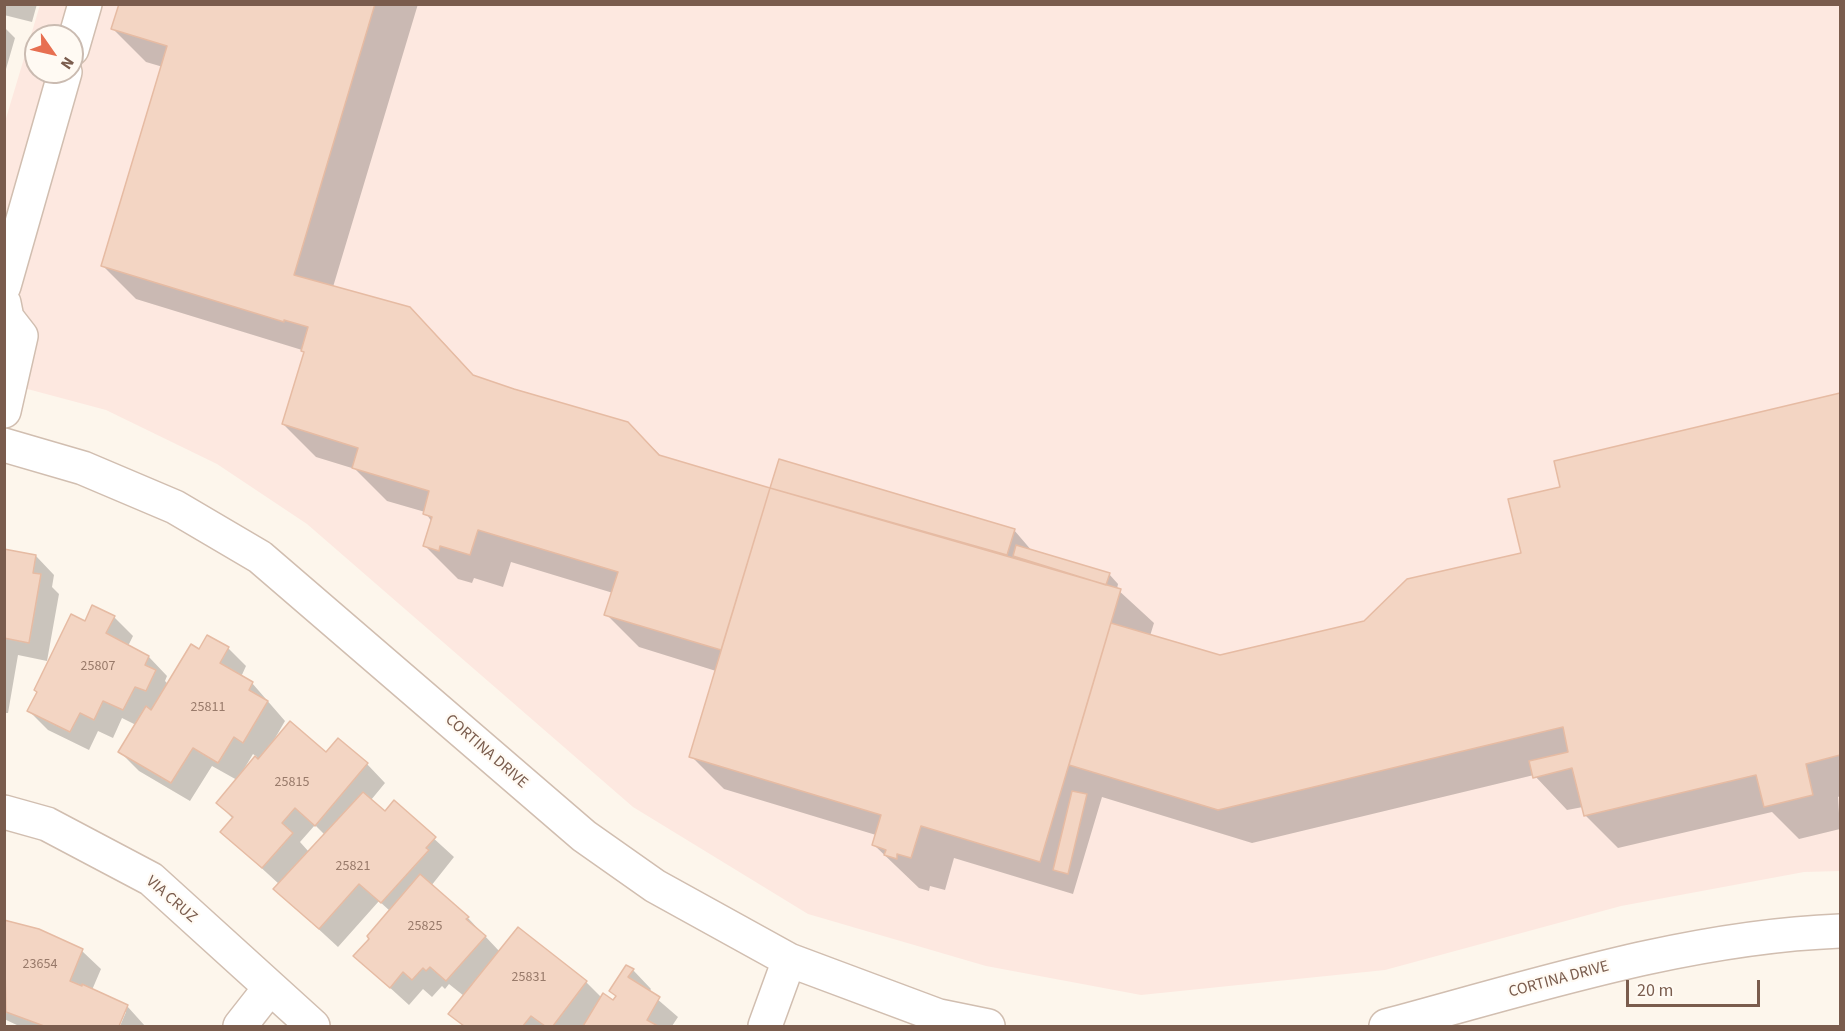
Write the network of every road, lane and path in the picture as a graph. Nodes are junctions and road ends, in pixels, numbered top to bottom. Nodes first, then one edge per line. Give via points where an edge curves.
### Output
1 (85, 4) edge
2 (79, 24) edge
3 (62, 84) edge
4 (4, 286) edge
5 (4, 303) edge
6 (4, 411) edge
7 (4, 446) edge
8 (4, 812) edge
9 (1840, 931) edge
10 (789, 960) junction
11 (269, 989) junction
12 (240, 1026) edge
13 (313, 1026) edge
14 (765, 1026) edge
15 (988, 1026) edge
16 (1386, 1026) edge

1 - 2 street
3 - 4 street
5 - 6 street via 7,318 21,336
7 - 10 street, CORTINA DRIVE via 83,468 175,507 260,557 584,836 655,886
8 - 11 street, VIA CRUZ via 47,824 151,879
9 - 16 street, CORTINA DRIVE via 1789,933 1629,961
10 - 14 street
10 - 15 street, CORTINA DRIVE via 939,1016
11 - 12 street
11 - 13 street, VIA CRUZ

